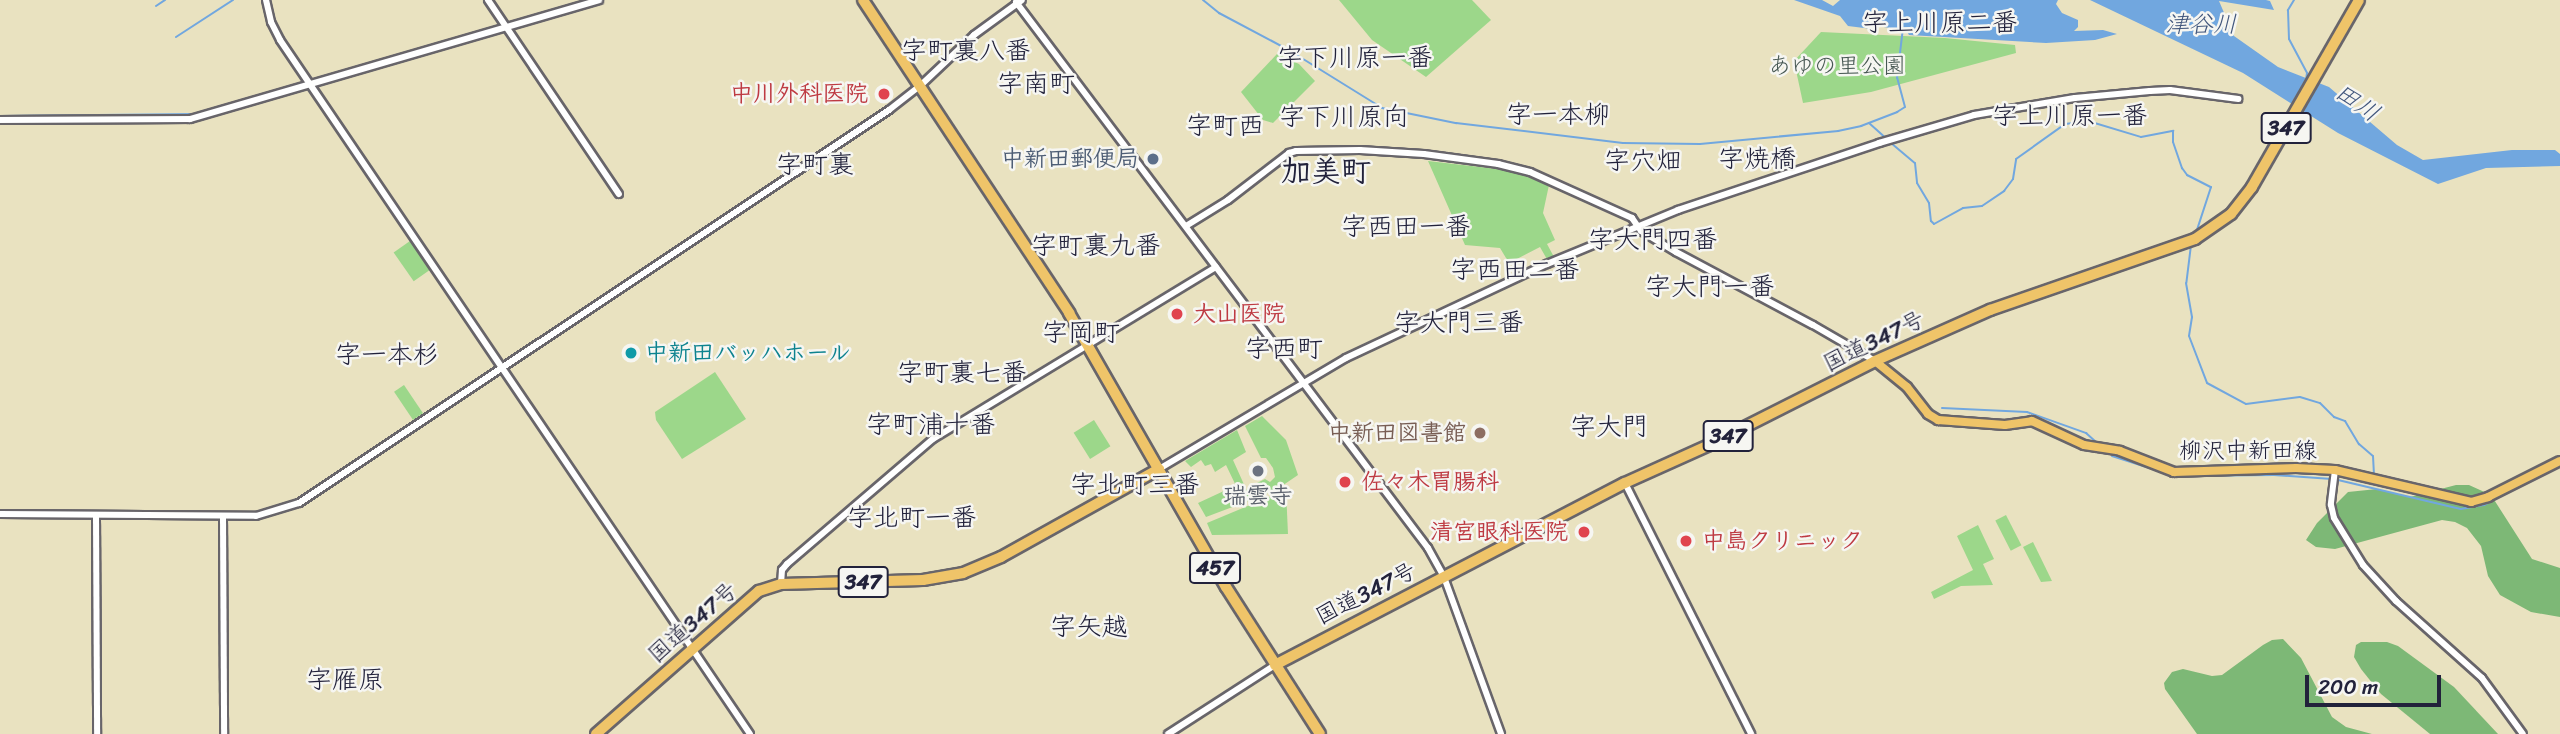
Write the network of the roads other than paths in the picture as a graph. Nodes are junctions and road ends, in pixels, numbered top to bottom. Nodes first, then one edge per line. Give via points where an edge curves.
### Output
1 (265, 0) edge
2 (488, 0) edge
3 (599, 0) edge
4 (863, 0) edge
5 (2359, 0) edge
6 (1018, 1) edge
7 (507, 27) junction
8 (311, 85) junction
9 (921, 85) junction
10 (2238, 99) dead end
11 (0, 120) edge
12 (619, 194) dead end
13 (1636, 225) junction
14 (1186, 226) junction
15 (1216, 267) junction
16 (1087, 345) junction
17 (1874, 362) junction
18 (501, 367) junction
19 (1304, 383) junction
20 (2560, 461) edge
21 (1159, 469) junction
22 (2335, 473) junction
23 (1625, 483) junction
24 (0, 514) edge
25 (96, 517) junction
26 (223, 517) junction
27 (1444, 577) junction
28 (781, 584) junction
29 (692, 648) junction
30 (1275, 665) junction
31 (97, 734) edge
32 (223, 734) edge
33 (596, 734) edge
34 (750, 734) edge
35 (1168, 734) edge
36 (1320, 734) edge
37 (1501, 734) edge
38 (1751, 734) edge
39 (2523, 734) edge

1 - 8 street via 275,31
2 - 7 street
3 - 7 street
4 - 9 highway, 457
5 - 17 highway, 国道347号 / 347 via 2252,187 2231,214 2194,239 1990,310
6 - 9 street
6 - 14 street
7 - 8 street
7 - 12 street
8 - 11 street via 190,119
8 - 18 street
9 - 16 highway, 457
9 - 18 street
10 - 13 street via 2170,90 2075,98 1975,115
13 - 14 street via 1632,218 1519,168 1424,154 1339,149 1289,153
13 - 17 street
13 - 19 street via 1412,326
14 - 15 street
15 - 16 street
15 - 19 street
16 - 21 highway, 457
16 - 28 street via 933,439 787,564
17 - 22 main road, 柳沢中新田線 via 1907,387 1938,420 2005,425 2032,421 2084,444 2120,451 2174,472
17 - 23 highway, 国道347号 / 347
18 - 26 street via 299,503 271,514
18 - 29 street
19 - 21 street
19 - 27 street via 1415,529
20 - 22 main road, 柳沢中新田線 via 2471,502
21 - 28 highway, 国道347号 / 347 via 1001,557 963,573 923,580
21 - 30 highway, 457
22 - 39 street via 2334,518 2363,565 2482,678
23 - 27 highway, 国道347号 / 347
23 - 38 street
24 - 25 street
25 - 26 street
25 - 31 street
26 - 32 street
27 - 30 highway, 国道347号 / 347
27 - 37 street
28 - 29 highway, 国道347号 / 347 via 750,597
29 - 33 highway, 国道347号 / 347
29 - 34 street
30 - 35 street
30 - 36 highway, 457

